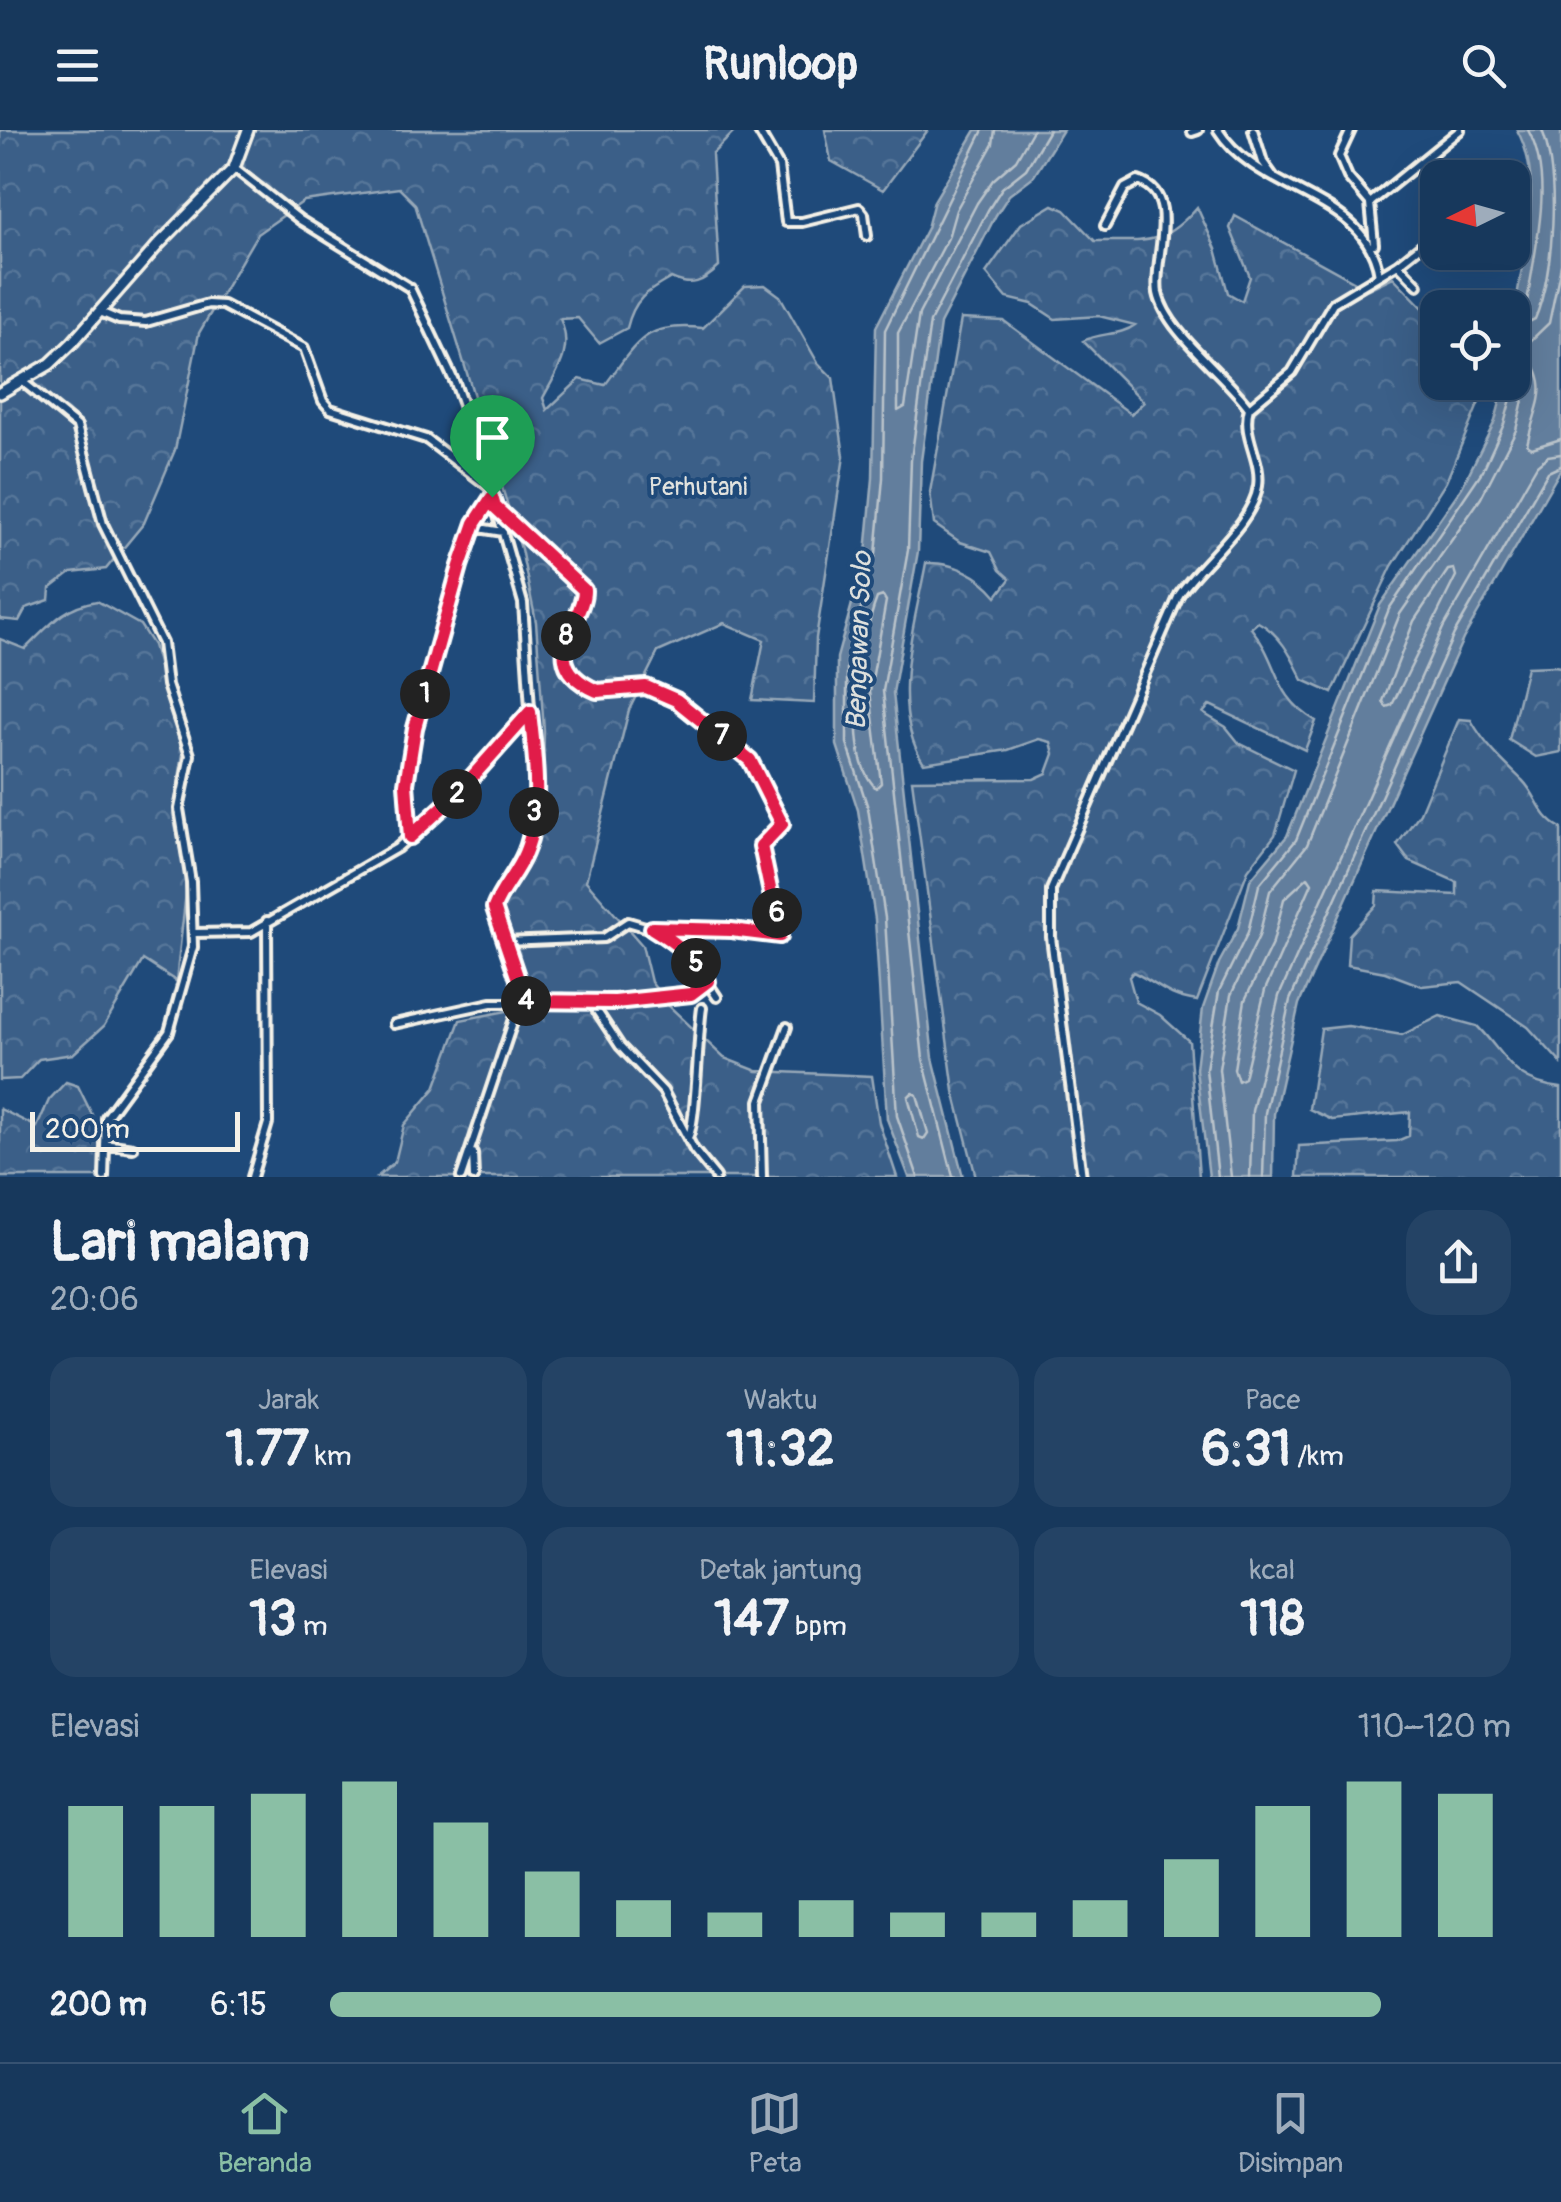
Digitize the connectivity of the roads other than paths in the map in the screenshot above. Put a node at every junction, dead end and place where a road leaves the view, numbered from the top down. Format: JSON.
{"nodes":[{"id":1,"x":248,"y":130,"type":"edge"},
{"id":2,"x":758,"y":130,"type":"edge"},
{"id":3,"x":1218,"y":130,"type":"edge"},
{"id":4,"x":1253,"y":130,"type":"edge"},
{"id":5,"x":1351,"y":130,"type":"edge"},
{"id":6,"x":1460,"y":130,"type":"edge"},
{"id":7,"x":234,"y":168,"type":"junction"},
{"id":8,"x":1280,"y":184,"type":"junction"},
{"id":9,"x":1370,"y":203,"type":"junction"},
{"id":10,"x":1105,"y":226,"type":"dead end"},
{"id":11,"x":867,"y":236,"type":"dead end"},
{"id":12,"x":1420,"y":246,"type":"edge"},
{"id":13,"x":1376,"y":250,"type":"junction"},
{"id":14,"x":1398,"y":264,"type":"junction"},
{"id":15,"x":1380,"y":275,"type":"junction"},
{"id":16,"x":1418,"y":285,"type":"dead end"},
{"id":17,"x":99,"y":311,"type":"junction"},
{"id":18,"x":23,"y":382,"type":"junction"},
{"id":19,"x":0,"y":394,"type":"edge"},
{"id":20,"x":1249,"y":408,"type":"junction"},
{"id":21,"x":488,"y":486,"type":"junction"},
{"id":22,"x":492,"y":497,"type":"junction"},
{"id":23,"x":495,"y":507,"type":"junction"},
{"id":24,"x":473,"y":527,"type":"junction"},
{"id":25,"x":503,"y":532,"type":"junction"},
{"id":26,"x":530,"y":712,"type":"junction"},
{"id":27,"x":410,"y":837,"type":"junction"},
{"id":28,"x":267,"y":921,"type":"junction"},
{"id":29,"x":652,"y":928,"type":"junction"},
{"id":30,"x":196,"y":933,"type":"junction"},
{"id":31,"x":504,"y":942,"type":"junction"},
{"id":32,"x":708,"y":981,"type":"junction"},
{"id":33,"x":717,"y":997,"type":"dead end"},
{"id":34,"x":520,"y":1001,"type":"junction"},
{"id":35,"x":591,"y":1002,"type":"junction"},
{"id":36,"x":702,"y":1008,"type":"dead end"},
{"id":37,"x":394,"y":1024,"type":"dead end"},
{"id":38,"x":787,"y":1027,"type":"dead end"},
{"id":39,"x":688,"y":1138,"type":"junction"},
{"id":40,"x":105,"y":1144,"type":"junction"},
{"id":41,"x":133,"y":1148,"type":"dead end"},
{"id":42,"x":472,"y":1152,"type":"junction"},
{"id":43,"x":104,"y":1177,"type":"edge"},
{"id":44,"x":252,"y":1177,"type":"edge"},
{"id":45,"x":461,"y":1177,"type":"edge"},
{"id":46,"x":474,"y":1177,"type":"edge"},
{"id":47,"x":716,"y":1177,"type":"edge"},
{"id":48,"x":762,"y":1177,"type":"edge"},
{"id":49,"x":1082,"y":1177,"type":"edge"}],
"edges":[{"from":1,"to":7,"type":"street"},
{"from":2,"to":11,"type":"street"},
{"from":3,"to":8,"type":"street"},
{"from":4,"to":8,"type":"street"},
{"from":5,"to":9,"type":"street"},
{"from":6,"to":9,"type":"street"},
{"from":7,"to":17,"type":"street"},
{"from":7,"to":21,"type":"street"},
{"from":8,"to":13,"type":"street"},
{"from":9,"to":13,"type":"street"},
{"from":10,"to":20,"type":"street"},
{"from":12,"to":14,"type":"street"},
{"from":13,"to":15,"type":"street"},
{"from":14,"to":15,"type":"street"},
{"from":14,"to":16,"type":"street"},
{"from":15,"to":20,"type":"street"},
{"from":17,"to":18,"type":"street"},
{"from":17,"to":21,"type":"street"},
{"from":18,"to":19,"type":"street"},
{"from":18,"to":30,"type":"street"},
{"from":20,"to":49,"type":"street"},
{"from":21,"to":22,"type":"street"},
{"from":22,"to":23,"type":"street"},
{"from":22,"to":24,"type":"street"},
{"from":23,"to":25,"type":"street"},
{"from":23,"to":29,"type":"street"},
{"from":24,"to":25,"type":"street"},
{"from":24,"to":27,"type":"street"},
{"from":25,"to":26,"type":"street"},
{"from":26,"to":27,"type":"street"},
{"from":26,"to":31,"type":"street"},
{"from":27,"to":28,"type":"street"},
{"from":28,"to":30,"type":"street"},
{"from":28,"to":44,"type":"street"},
{"from":29,"to":31,"type":"street"},
{"from":29,"to":32,"type":"street"},
{"from":30,"to":40,"type":"street"},
{"from":31,"to":34,"type":"street"},
{"from":32,"to":33,"type":"street"},
{"from":32,"to":35,"type":"street"},
{"from":34,"to":35,"type":"street"},
{"from":34,"to":37,"type":"street"},
{"from":34,"to":42,"type":"street"},
{"from":35,"to":39,"type":"street"},
{"from":36,"to":39,"type":"street"},
{"from":38,"to":48,"type":"street"},
{"from":39,"to":47,"type":"street"},
{"from":40,"to":41,"type":"street"},
{"from":40,"to":43,"type":"street"},
{"from":42,"to":45,"type":"street"},
{"from":42,"to":46,"type":"street"}]}
